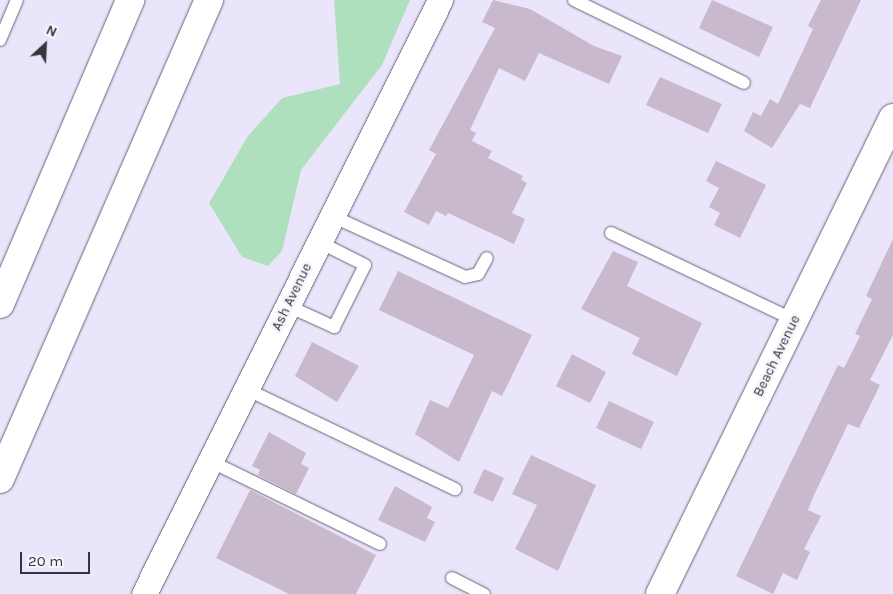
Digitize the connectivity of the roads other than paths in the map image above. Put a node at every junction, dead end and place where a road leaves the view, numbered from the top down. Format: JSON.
{"nodes":[{"id":1,"x":17,"y":0,"type":"edge"},
{"id":2,"x":130,"y":0,"type":"edge"},
{"id":3,"x":209,"y":0,"type":"edge"},
{"id":4,"x":440,"y":0,"type":"edge"},
{"id":5,"x":574,"y":0,"type":"edge"},
{"id":6,"x":0,"y":40,"type":"edge"},
{"id":7,"x":744,"y":83,"type":"dead end"},
{"id":8,"x":893,"y":118,"type":"edge"},
{"id":9,"x":332,"y":216,"type":"junction"},
{"id":10,"x":611,"y":233,"type":"dead end"},
{"id":11,"x":319,"y":242,"type":"junction"},
{"id":12,"x":487,"y":258,"type":"dead end"},
{"id":13,"x":0,"y":304,"type":"edge"},
{"id":14,"x":288,"y":306,"type":"junction"},
{"id":15,"x":794,"y":320,"type":"junction"},
{"id":16,"x":246,"y":389,"type":"junction"},
{"id":17,"x":210,"y":461,"type":"junction"},
{"id":18,"x":0,"y":479,"type":"edge"},
{"id":19,"x":456,"y":488,"type":"dead end"},
{"id":20,"x":380,"y":544,"type":"dead end"},
{"id":21,"x":452,"y":578,"type":"dead end"},
{"id":22,"x":144,"y":594,"type":"edge"},
{"id":23,"x":484,"y":594,"type":"edge"},
{"id":24,"x":660,"y":594,"type":"edge"}],
"edges":[{"from":1,"to":6,"type":"lane"},
{"from":2,"to":13,"type":"main road"},
{"from":3,"to":18,"type":"main road"},
{"from":4,"to":9,"type":"street","name":"Ash Avenue"},
{"from":5,"to":7,"type":"lane"},
{"from":8,"to":15,"type":"main road","name":"Beach Avenue"},
{"from":9,"to":11,"type":"street","name":"Ash Avenue"},
{"from":9,"to":12,"type":"lane"},
{"from":10,"to":15,"type":"lane"},
{"from":11,"to":14,"type":"street","name":"Ash Avenue"},
{"from":11,"to":14,"type":"lane"},
{"from":14,"to":16,"type":"street","name":"Ash Avenue"},
{"from":15,"to":24,"type":"main road","name":"Beach Avenue"},
{"from":16,"to":17,"type":"street","name":"Ash Avenue"},
{"from":16,"to":19,"type":"lane"},
{"from":17,"to":20,"type":"lane"},
{"from":17,"to":22,"type":"street","name":"Ash Avenue"},
{"from":21,"to":23,"type":"lane"}]}
